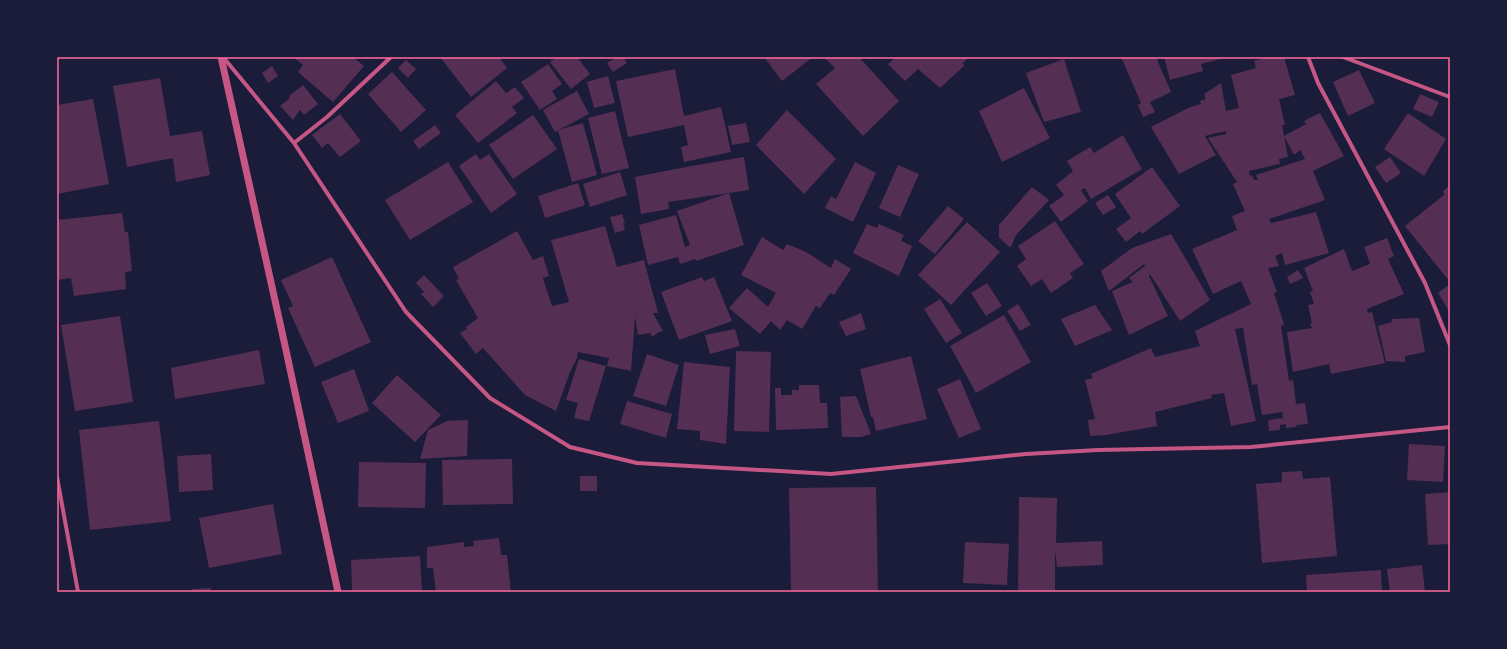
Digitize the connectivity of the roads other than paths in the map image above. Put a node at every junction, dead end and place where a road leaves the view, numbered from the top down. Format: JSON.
{"nodes":[{"id":1,"x":222,"y":57,"type":"edge"},
{"id":2,"x":391,"y":57,"type":"edge"},
{"id":3,"x":1308,"y":57,"type":"edge"},
{"id":4,"x":1343,"y":57,"type":"edge"},
{"id":5,"x":1450,"y":97,"type":"edge"},
{"id":6,"x":294,"y":143,"type":"junction"},
{"id":7,"x":1450,"y":345,"type":"edge"},
{"id":8,"x":1450,"y":428,"type":"edge"},
{"id":9,"x":57,"y":477,"type":"edge"},
{"id":10,"x":78,"y":592,"type":"edge"},
{"id":11,"x":338,"y":592,"type":"edge"}],
"edges":[{"from":1,"to":6,"type":"street"},
{"from":1,"to":11,"type":"street"},
{"from":2,"to":6,"type":"street"},
{"from":3,"to":7,"type":"street"},
{"from":4,"to":5,"type":"street"},
{"from":6,"to":8,"type":"street"},
{"from":9,"to":10,"type":"street"}]}
